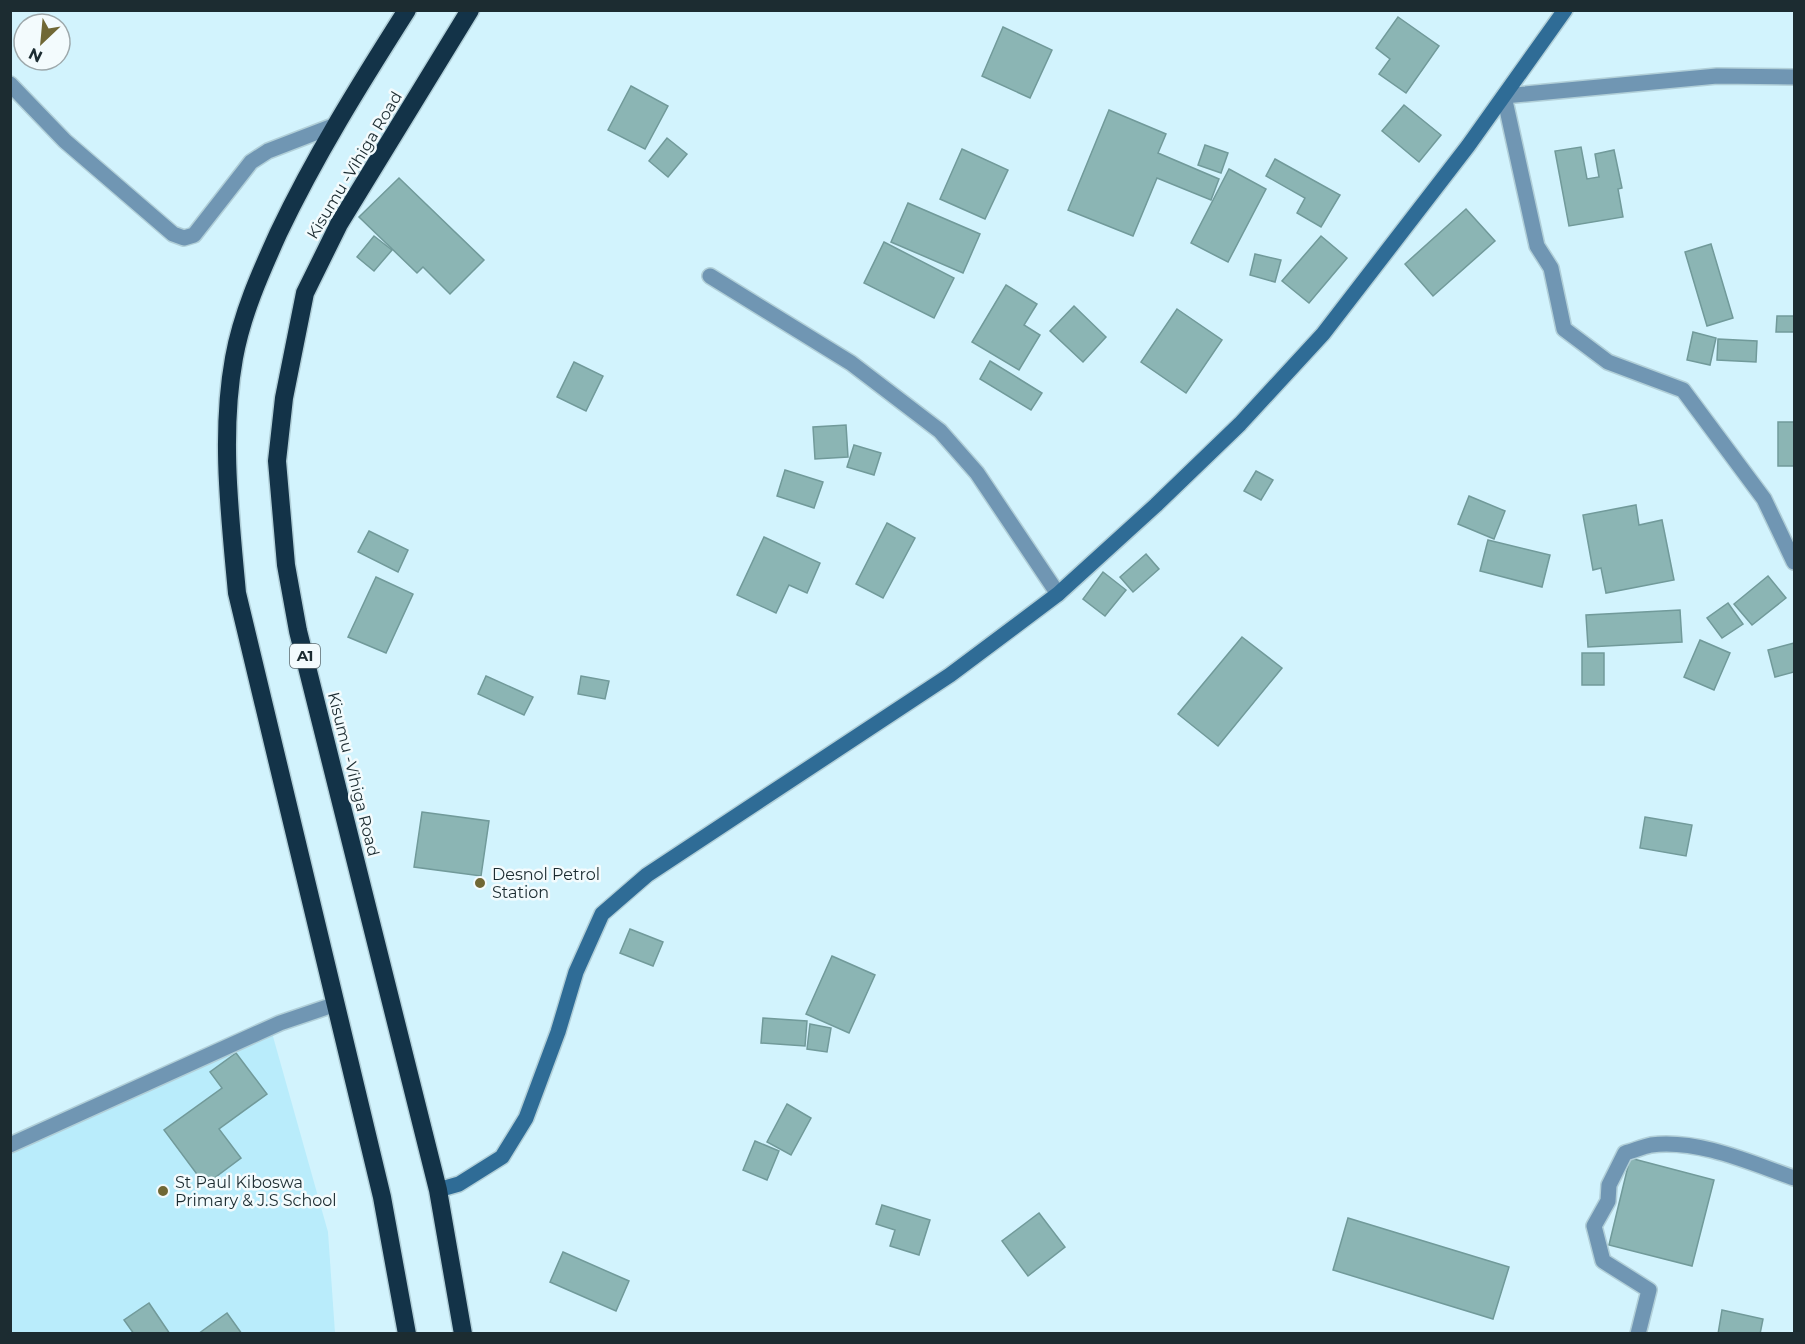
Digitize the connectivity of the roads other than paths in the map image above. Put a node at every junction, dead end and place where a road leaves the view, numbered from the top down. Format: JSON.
{"nodes":[{"id":1,"x":407,"y":10,"type":"edge"},
{"id":2,"x":470,"y":10,"type":"edge"},
{"id":3,"x":1565,"y":10,"type":"edge"},
{"id":4,"x":1794,"y":76,"type":"edge"},
{"id":5,"x":10,"y":84,"type":"edge"},
{"id":6,"x":1504,"y":96,"type":"junction"},
{"id":7,"x":333,"y":126,"type":"junction"},
{"id":8,"x":710,"y":276,"type":"dead end"},
{"id":9,"x":1794,"y":562,"type":"edge"},
{"id":10,"x":1058,"y":594,"type":"junction"},
{"id":11,"x":336,"y":1004,"type":"junction"},
{"id":12,"x":10,"y":1145,"type":"edge"},
{"id":13,"x":1794,"y":1178,"type":"edge"},
{"id":14,"x":438,"y":1190,"type":"junction"},
{"id":15,"x":407,"y":1334,"type":"edge"},
{"id":16,"x":463,"y":1334,"type":"edge"},
{"id":17,"x":1638,"y":1334,"type":"edge"}],
"edges":[{"from":1,"to":7,"type":"highway","name":"Kisumu -Vihiga Road"},
{"from":2,"to":14,"type":"highway","name":"Kisumu -Vihiga Road","number":"A1"},
{"from":3,"to":6,"type":"street"},
{"from":4,"to":6,"type":"street"},
{"from":5,"to":7,"type":"street"},
{"from":6,"to":9,"type":"street"},
{"from":6,"to":10,"type":"street"},
{"from":7,"to":11,"type":"highway","name":"Kisumu -Vihiga Road"},
{"from":8,"to":10,"type":"street"},
{"from":10,"to":14,"type":"street"},
{"from":11,"to":12,"type":"street"},
{"from":11,"to":15,"type":"highway","name":"Kisumu -Vihiga Road"},
{"from":13,"to":17,"type":"street"},
{"from":14,"to":16,"type":"highway","name":"Kisumu -Vihiga Road","number":"A1"}]}
